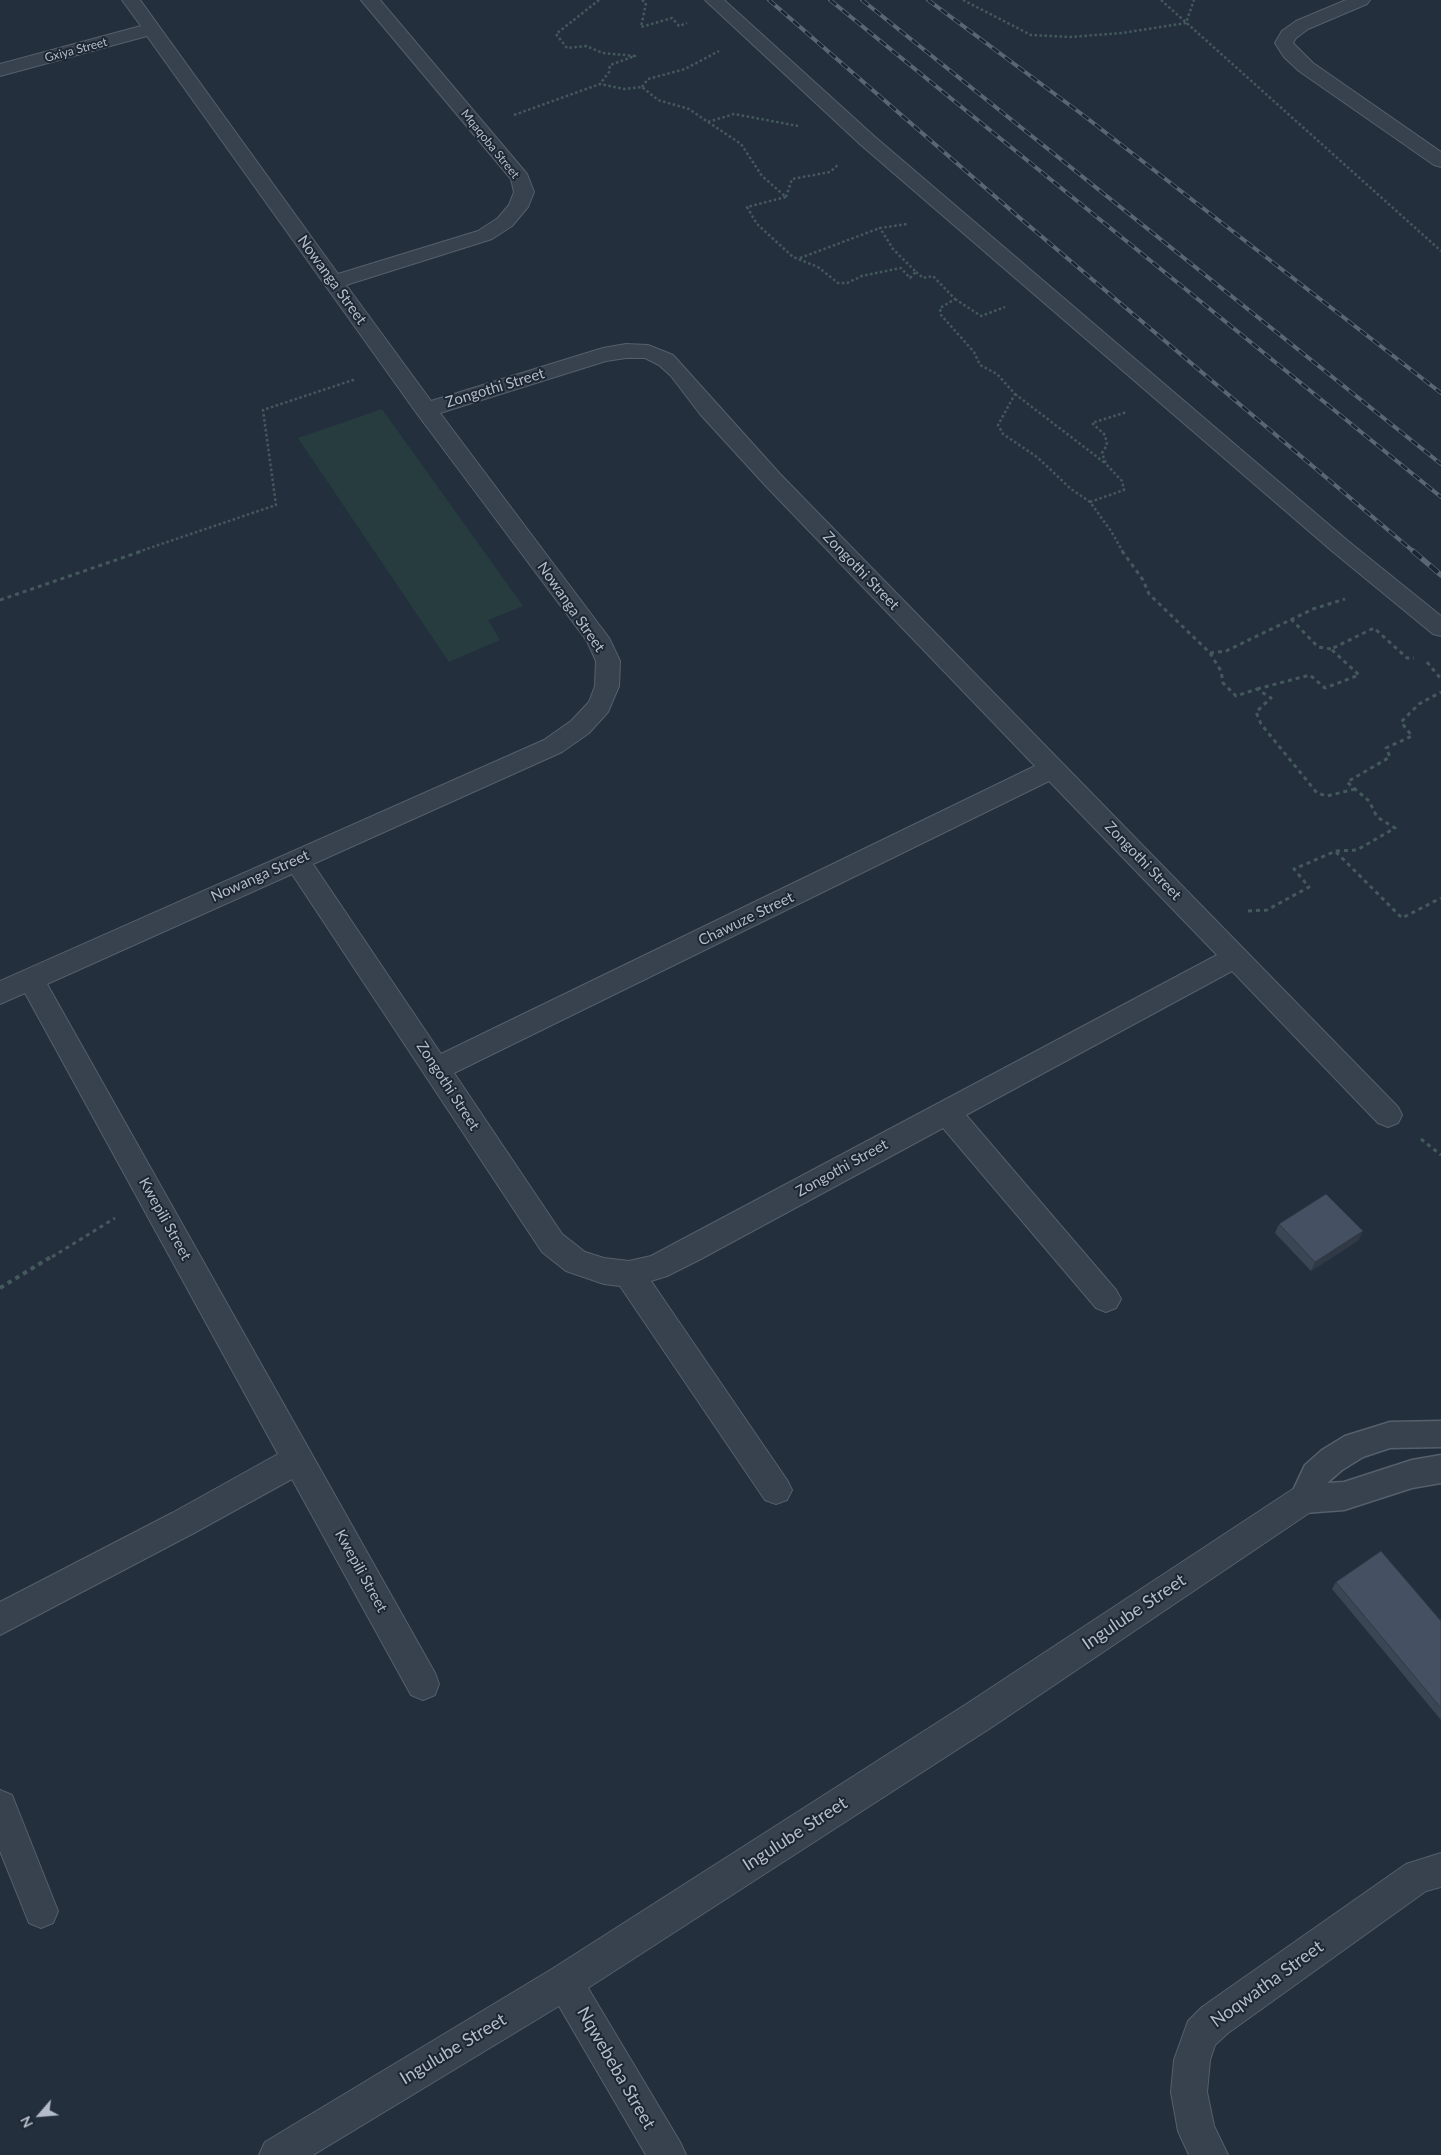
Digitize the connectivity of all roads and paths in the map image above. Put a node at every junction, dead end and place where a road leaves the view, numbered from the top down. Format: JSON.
{"nodes":[{"id":1,"x":131,"y":0,"type":"edge"},
{"id":2,"x":370,"y":0,"type":"edge"},
{"id":3,"x":599,"y":0,"type":"edge"},
{"id":4,"x":642,"y":0,"type":"edge"},
{"id":5,"x":963,"y":0,"type":"edge"},
{"id":6,"x":1161,"y":0,"type":"edge"},
{"id":7,"x":1194,"y":0,"type":"edge"},
{"id":8,"x":1361,"y":0,"type":"edge"},
{"id":9,"x":720,"y":6,"type":"edge"},
{"id":10,"x":1186,"y":22,"type":"junction"},
{"id":11,"x":151,"y":29,"type":"junction"},
{"id":12,"x":754,"y":38,"type":"junction"},
{"id":13,"x":0,"y":70,"type":"edge"},
{"id":14,"x":600,"y":84,"type":"junction"},
{"id":15,"x":642,"y":87,"type":"junction"},
{"id":16,"x":708,"y":122,"type":"junction"},
{"id":17,"x":848,"y":124,"type":"junction"},
{"id":18,"x":488,"y":141,"type":"junction"},
{"id":19,"x":868,"y":141,"type":"junction"},
{"id":20,"x":1441,"y":161,"type":"edge"},
{"id":21,"x":786,"y":197,"type":"junction"},
{"id":22,"x":946,"y":207,"type":"junction"},
{"id":23,"x":880,"y":228,"type":"junction"},
{"id":24,"x":1441,"y":251,"type":"edge"},
{"id":25,"x":799,"y":258,"type":"junction"},
{"id":26,"x":916,"y":272,"type":"junction"},
{"id":27,"x":333,"y":282,"type":"junction"},
{"id":28,"x":395,"y":366,"type":"junction"},
{"id":29,"x":1016,"y":394,"type":"junction"},
{"id":30,"x":1166,"y":396,"type":"junction"},
{"id":31,"x":426,"y":410,"type":"junction"},
{"id":32,"x":1106,"y":464,"type":"junction"},
{"id":33,"x":1090,"y":502,"type":"junction"},
{"id":34,"x":1384,"y":582,"type":"junction"},
{"id":35,"x":0,"y":600,"type":"edge"},
{"id":36,"x":1291,"y":619,"type":"junction"},
{"id":37,"x":1441,"y":628,"type":"edge"},
{"id":38,"x":1331,"y":649,"type":"junction"},
{"id":39,"x":1210,"y":653,"type":"junction"},
{"id":40,"x":1422,"y":657,"type":"dead end"},
{"id":41,"x":1257,"y":689,"type":"junction"},
{"id":42,"x":1441,"y":692,"type":"edge"},
{"id":43,"x":1054,"y":768,"type":"junction"},
{"id":44,"x":1354,"y":789,"type":"junction"},
{"id":45,"x":1336,"y":851,"type":"junction"},
{"id":46,"x":296,"y":859,"type":"junction"},
{"id":47,"x":1441,"y":898,"type":"edge"},
{"id":48,"x":1204,"y":925,"type":"junction"},
{"id":49,"x":1234,"y":958,"type":"junction"},
{"id":50,"x":31,"y":979,"type":"junction"},
{"id":51,"x":0,"y":993,"type":"edge"},
{"id":52,"x":438,"y":1069,"type":"junction"},
{"id":53,"x":946,"y":1111,"type":"junction"},
{"id":54,"x":1388,"y":1115,"type":"dead end"},
{"id":55,"x":152,"y":1196,"type":"junction"},
{"id":56,"x":629,"y":1274,"type":"junction"},
{"id":57,"x":0,"y":1288,"type":"edge"},
{"id":58,"x":1106,"y":1299,"type":"dead end"},
{"id":59,"x":1441,"y":1434,"type":"edge"},
{"id":60,"x":298,"y":1459,"type":"junction"},
{"id":61,"x":1441,"y":1469,"type":"edge"},
{"id":62,"x":776,"y":1490,"type":"dead end"},
{"id":63,"x":1304,"y":1499,"type":"junction"},
{"id":64,"x":0,"y":1619,"type":"edge"},
{"id":65,"x":423,"y":1684,"type":"dead end"},
{"id":66,"x":0,"y":1807,"type":"edge"},
{"id":67,"x":1441,"y":1870,"type":"edge"},
{"id":68,"x":41,"y":1911,"type":"dead end"},
{"id":69,"x":565,"y":1982,"type":"junction"},
{"id":70,"x":278,"y":2155,"type":"edge"},
{"id":71,"x":667,"y":2155,"type":"edge"},
{"id":72,"x":1209,"y":2155,"type":"edge"}],
"edges":[{"from":1,"to":11,"type":"street","name":"Nowanga Street"},
{"from":2,"to":18,"type":"street","name":"Mqaqoba Street"},
{"from":3,"to":14,"type":"path"},
{"from":4,"to":9,"type":"path"},
{"from":5,"to":10,"type":"path"},
{"from":6,"to":10,"type":"path"},
{"from":7,"to":10,"type":"path"},
{"from":8,"to":20,"type":"street"},
{"from":9,"to":12,"type":"street"},
{"from":10,"to":24,"type":"path"},
{"from":11,"to":13,"type":"street","name":"Gxiya Street"},
{"from":11,"to":27,"type":"street","name":"Nowanga Street"},
{"from":12,"to":15,"type":"path"},
{"from":12,"to":17,"type":"street"},
{"from":14,"to":15,"type":"path"},
{"from":14,"to":18,"type":"path"},
{"from":15,"to":16,"type":"path"},
{"from":16,"to":17,"type":"path"},
{"from":16,"to":21,"type":"path"},
{"from":17,"to":19,"type":"street"},
{"from":18,"to":27,"type":"street","name":"Mqaqoba Street"},
{"from":19,"to":21,"type":"path"},
{"from":19,"to":22,"type":"street"},
{"from":21,"to":25,"type":"path"},
{"from":22,"to":23,"type":"path"},
{"from":22,"to":30,"type":"street"},
{"from":23,"to":25,"type":"path"},
{"from":23,"to":26,"type":"path"},
{"from":25,"to":26,"type":"path"},
{"from":26,"to":29,"type":"path"},
{"from":27,"to":28,"type":"street","name":"Nowanga Street"},
{"from":28,"to":31,"type":"street","name":"Nowanga Street"},
{"from":28,"to":35,"type":"path"},
{"from":29,"to":32,"type":"path"},
{"from":29,"to":33,"type":"path"},
{"from":30,"to":32,"type":"path"},
{"from":30,"to":34,"type":"street"},
{"from":31,"to":43,"type":"street","name":"Zongothi Street"},
{"from":31,"to":46,"type":"street","name":"Nowanga Street"},
{"from":32,"to":33,"type":"path"},
{"from":33,"to":39,"type":"path"},
{"from":34,"to":36,"type":"path"},
{"from":34,"to":37,"type":"street"},
{"from":36,"to":38,"type":"path"},
{"from":36,"to":39,"type":"path"},
{"from":38,"to":40,"type":"path"},
{"from":38,"to":41,"type":"path"},
{"from":39,"to":41,"type":"path"},
{"from":41,"to":44,"type":"path"},
{"from":42,"to":44,"type":"path"},
{"from":43,"to":48,"type":"street","name":"Zongothi Street"},
{"from":43,"to":52,"type":"street","name":"Chawuze Street"},
{"from":44,"to":45,"type":"path"},
{"from":45,"to":47,"type":"path"},
{"from":45,"to":48,"type":"path"},
{"from":46,"to":50,"type":"street","name":"Nowanga Street"},
{"from":46,"to":52,"type":"street","name":"Zongothi Street"},
{"from":48,"to":49,"type":"street","name":"Zongothi Street"},
{"from":49,"to":53,"type":"street","name":"Zongothi Street"},
{"from":49,"to":54,"type":"street","name":"Zongothi Street"},
{"from":50,"to":51,"type":"street","name":"Nowanga Street"},
{"from":50,"to":55,"type":"street","name":"Kwepili Street"},
{"from":52,"to":56,"type":"street","name":"Zongothi Street"},
{"from":53,"to":56,"type":"street","name":"Zongothi Street"},
{"from":53,"to":58,"type":"street"},
{"from":55,"to":57,"type":"path"},
{"from":55,"to":60,"type":"street","name":"Kwepili Street"},
{"from":56,"to":62,"type":"street"},
{"from":59,"to":63,"type":"lane"},
{"from":60,"to":64,"type":"street"},
{"from":60,"to":65,"type":"street","name":"Kwepili Street"},
{"from":61,"to":63,"type":"lane"},
{"from":63,"to":69,"type":"street","name":"Ingulube Street"},
{"from":66,"to":68,"type":"street"},
{"from":67,"to":72,"type":"street","name":"Noqwatha Street"},
{"from":69,"to":70,"type":"street","name":"Ingulube Street"},
{"from":69,"to":71,"type":"street","name":"Nqwebeba Street"}]}
